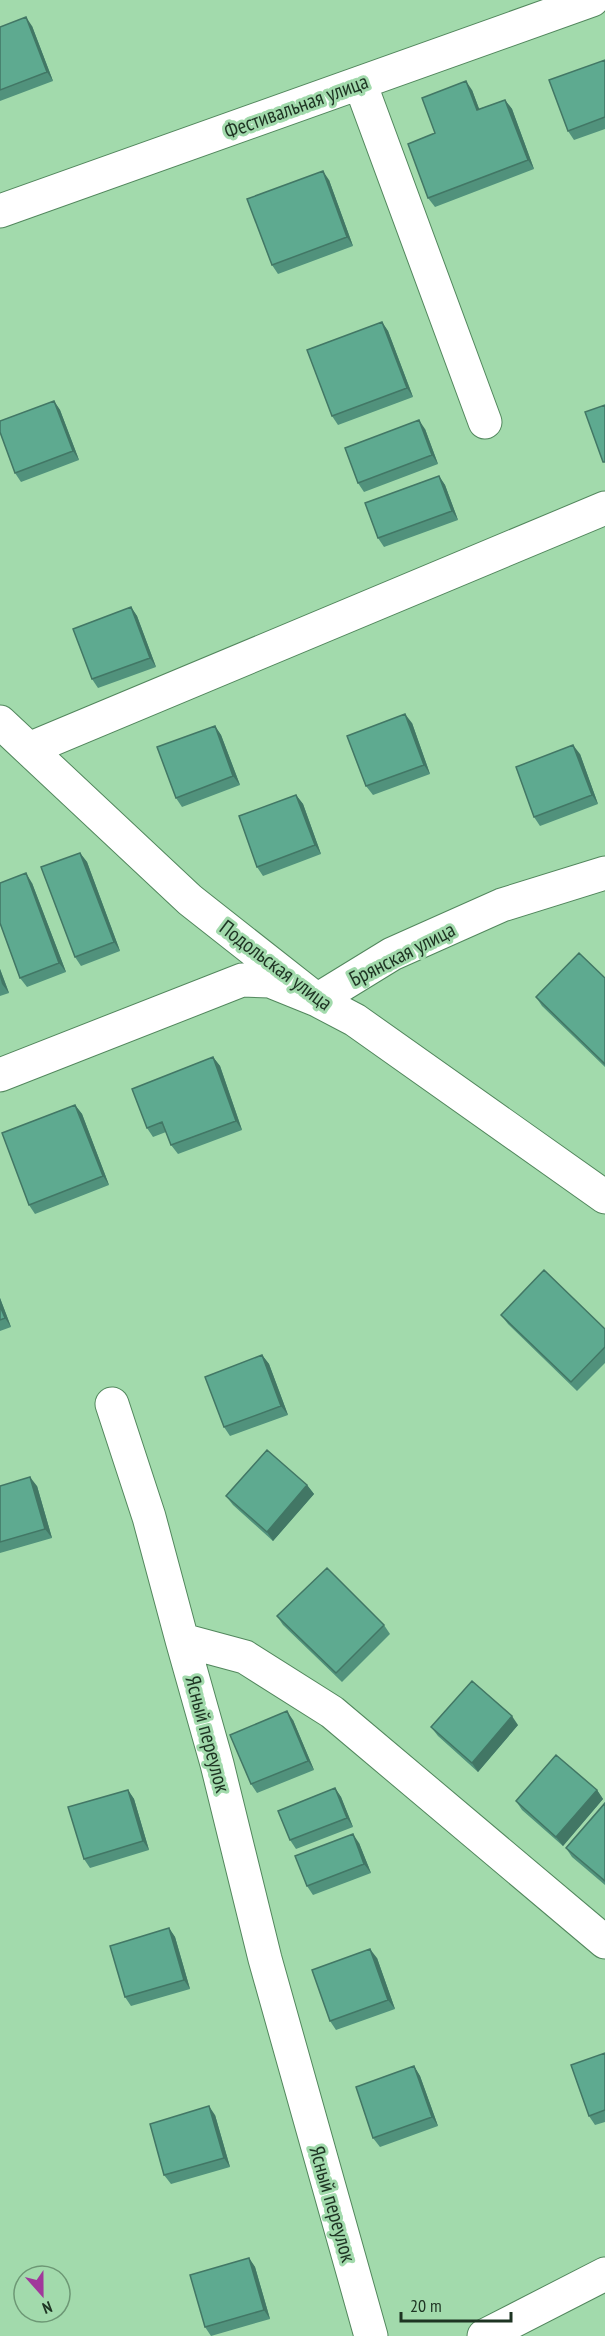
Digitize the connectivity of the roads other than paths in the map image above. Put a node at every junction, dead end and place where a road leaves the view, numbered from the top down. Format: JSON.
{"nodes":[{"id":1,"x":592,"y":0,"type":"edge"},
{"id":2,"x":360,"y":83,"type":"junction"},
{"id":3,"x":0,"y":211,"type":"edge"},
{"id":4,"x":485,"y":422,"type":"dead end"},
{"id":5,"x":605,"y":508,"type":"edge"},
{"id":6,"x":0,"y":722,"type":"edge"},
{"id":7,"x":28,"y":749,"type":"junction"},
{"id":8,"x":605,"y":873,"type":"edge"},
{"id":9,"x":317,"y":1000,"type":"junction"},
{"id":10,"x":0,"y":1075,"type":"edge"},
{"id":11,"x":605,"y":1197,"type":"edge"},
{"id":12,"x":112,"y":1404,"type":"dead end"},
{"id":13,"x":182,"y":1640,"type":"junction"},
{"id":14,"x":605,"y":1942,"type":"edge"},
{"id":15,"x":605,"y":2274,"type":"edge"},
{"id":16,"x":371,"y":2336,"type":"edge"},
{"id":17,"x":484,"y":2336,"type":"edge"}],
"edges":[{"from":1,"to":2,"type":"street","name":"Фестивальная улица"},
{"from":2,"to":3,"type":"street","name":"Фестивальная улица"},
{"from":2,"to":4,"type":"street"},
{"from":5,"to":7,"type":"street"},
{"from":6,"to":7,"type":"street","name":"Подольская улица"},
{"from":7,"to":9,"type":"street","name":"Подольская улица"},
{"from":8,"to":9,"type":"street","name":"Брянская улица"},
{"from":9,"to":10,"type":"street"},
{"from":9,"to":11,"type":"street","name":"Подольская улица"},
{"from":12,"to":13,"type":"street"},
{"from":13,"to":14,"type":"street","name":"Ясный переулок"},
{"from":13,"to":16,"type":"street","name":"Ясный переулок"},
{"from":15,"to":17,"type":"street"}]}
